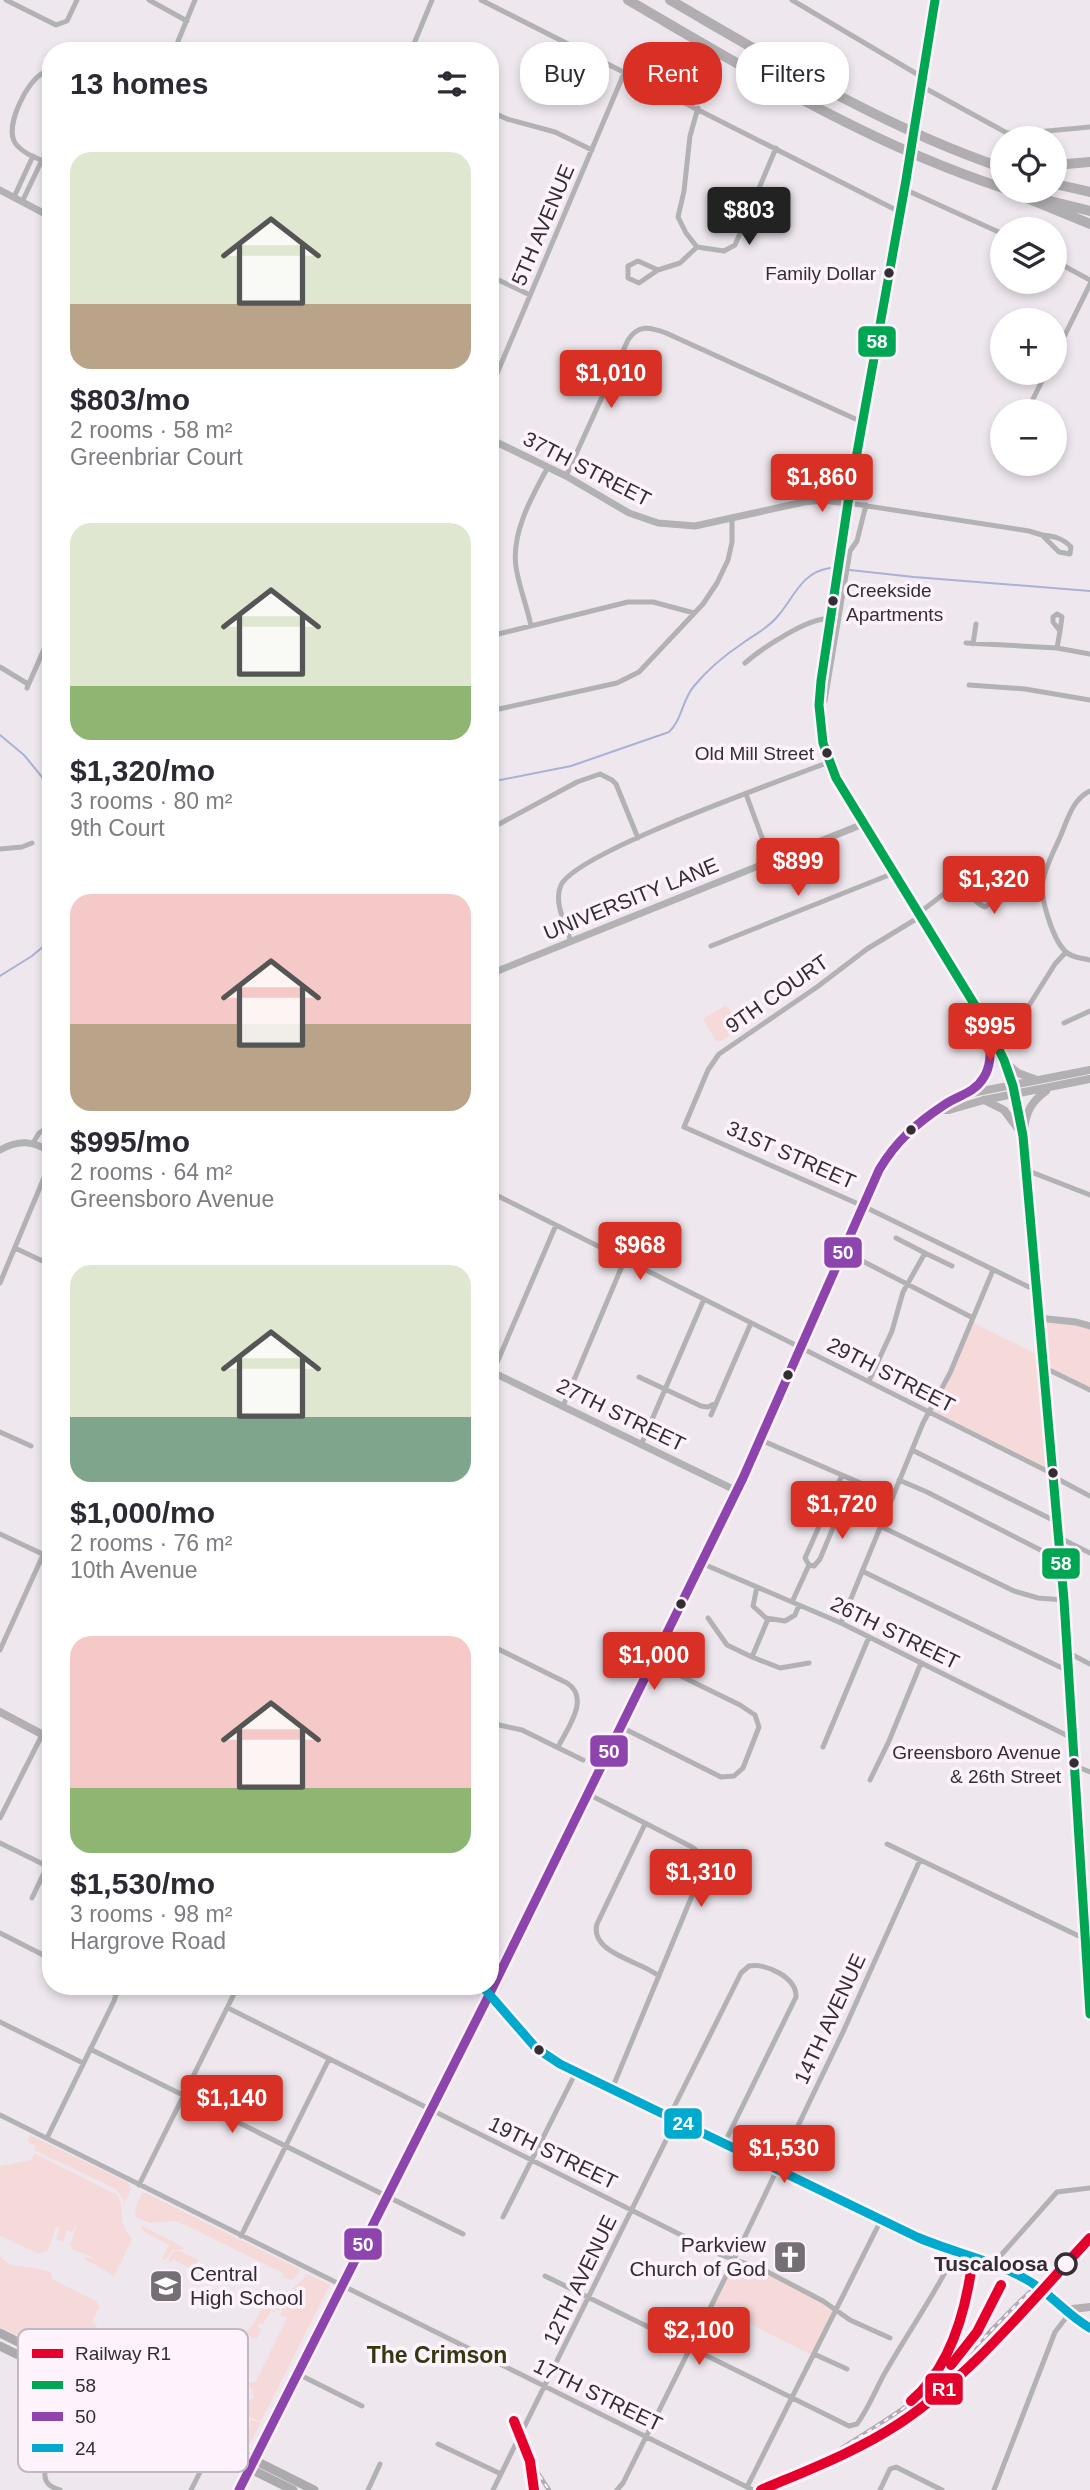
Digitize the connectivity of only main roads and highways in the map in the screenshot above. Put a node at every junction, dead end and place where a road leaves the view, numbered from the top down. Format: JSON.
{"nodes":[{"id":1,"x":628,"y":0,"type":"edge"},
{"id":2,"x":670,"y":0,"type":"edge"},
{"id":3,"x":934,"y":0,"type":"edge"},
{"id":4,"x":949,"y":147,"type":"junction"},
{"id":5,"x":990,"y":157,"type":"edge"},
{"id":6,"x":1090,"y":162,"type":"edge"},
{"id":7,"x":990,"y":163,"type":"edge"},
{"id":8,"x":1067,"y":164,"type":"edge"},
{"id":9,"x":990,"y":183,"type":"edge"},
{"id":10,"x":1067,"y":187,"type":"edge"},
{"id":11,"x":1090,"y":192,"type":"edge"},
{"id":12,"x":1040,"y":203,"type":"edge"},
{"id":13,"x":1058,"y":203,"type":"edge"},
{"id":14,"x":1090,"y":211,"type":"edge"},
{"id":15,"x":1090,"y":224,"type":"edge"},
{"id":16,"x":990,"y":1031,"type":"junction"},
{"id":17,"x":1004,"y":1060,"type":"junction"},
{"id":18,"x":1090,"y":1070,"type":"edge"},
{"id":19,"x":1090,"y":1079,"type":"edge"},
{"id":20,"x":1040,"y":1081,"type":"junction"},
{"id":21,"x":1050,"y":1088,"type":"junction"},
{"id":22,"x":1014,"y":1090,"type":"junction"},
{"id":23,"x":969,"y":1093,"type":"junction"},
{"id":24,"x":984,"y":1100,"type":"junction"},
{"id":25,"x":937,"y":1110,"type":"junction"},
{"id":26,"x":1023,"y":1136,"type":"junction"},
{"id":27,"x":0,"y":1713,"type":"edge"},
{"id":28,"x":42,"y":1735,"type":"edge"},
{"id":29,"x":1086,"y":1888,"type":"edge"},
{"id":30,"x":502,"y":1967,"type":"junction"},
{"id":31,"x":499,"y":1968,"type":"edge"},
{"id":32,"x":499,"y":1973,"type":"edge"},
{"id":33,"x":489,"y":1995,"type":"joint"},
{"id":34,"x":1090,"y":2014,"type":"edge"},
{"id":35,"x":1090,"y":2307,"type":"edge"},
{"id":36,"x":1067,"y":2312,"type":"junction"},
{"id":37,"x":1090,"y":2328,"type":"edge"},
{"id":38,"x":0,"y":2333,"type":"edge"},
{"id":39,"x":18,"y":2342,"type":"edge"},
{"id":40,"x":0,"y":2346,"type":"edge"},
{"id":41,"x":18,"y":2355,"type":"edge"},
{"id":42,"x":248,"y":2457,"type":"edge"},
{"id":43,"x":255,"y":2460,"type":"junction"},
{"id":44,"x":249,"y":2469,"type":"joint"},
{"id":45,"x":248,"y":2472,"type":"edge"},
{"id":46,"x":239,"y":2490,"type":"edge"},
{"id":47,"x":293,"y":2490,"type":"edge"},
{"id":48,"x":314,"y":2490,"type":"edge"}],
"edges":[{"from":1,"to":9,"type":"highway"},
{"from":2,"to":4,"type":"highway"},
{"from":3,"to":16,"type":"main road","bridge":true},
{"from":4,"to":5,"type":"highway"},
{"from":4,"to":7,"type":"highway"},
{"from":6,"to":8,"type":"highway"},
{"from":10,"to":11,"type":"highway"},
{"from":12,"to":15,"type":"highway"},
{"from":13,"to":14,"type":"highway"},
{"from":16,"to":17,"type":"main road"},
{"from":16,"to":23,"type":"main road"},
{"from":17,"to":20,"type":"main road"},
{"from":17,"to":22,"type":"main road"},
{"from":18,"to":20,"type":"main road"},
{"from":19,"to":21,"type":"main road"},
{"from":20,"to":22,"type":"main road"},
{"from":21,"to":22,"type":"main road"},
{"from":21,"to":26,"type":"main road"},
{"from":22,"to":23,"type":"main road"},
{"from":22,"to":24,"type":"main road"},
{"from":22,"to":26,"type":"main road"},
{"from":23,"to":25,"type":"main road"},
{"from":24,"to":25,"type":"main road"},
{"from":24,"to":26,"type":"main road"},
{"from":25,"to":30,"type":"main road"},
{"from":26,"to":29,"type":"main road"},
{"from":27,"to":28,"type":"main road"},
{"from":29,"to":34,"type":"main road"},
{"from":30,"to":31,"type":"main road"},
{"from":30,"to":32,"type":"main road"},
{"from":33,"to":36,"type":"main road"},
{"from":33,"to":43,"type":"main road"},
{"from":35,"to":36,"type":"main road"},
{"from":36,"to":37,"type":"main road"},
{"from":38,"to":39,"type":"main road"},
{"from":40,"to":41,"type":"main road"},
{"from":42,"to":43,"type":"main road"},
{"from":43,"to":44,"type":"main road"},
{"from":43,"to":48,"type":"main road"},
{"from":44,"to":47,"type":"main road"},
{"from":45,"to":46,"type":"main road"}]}
